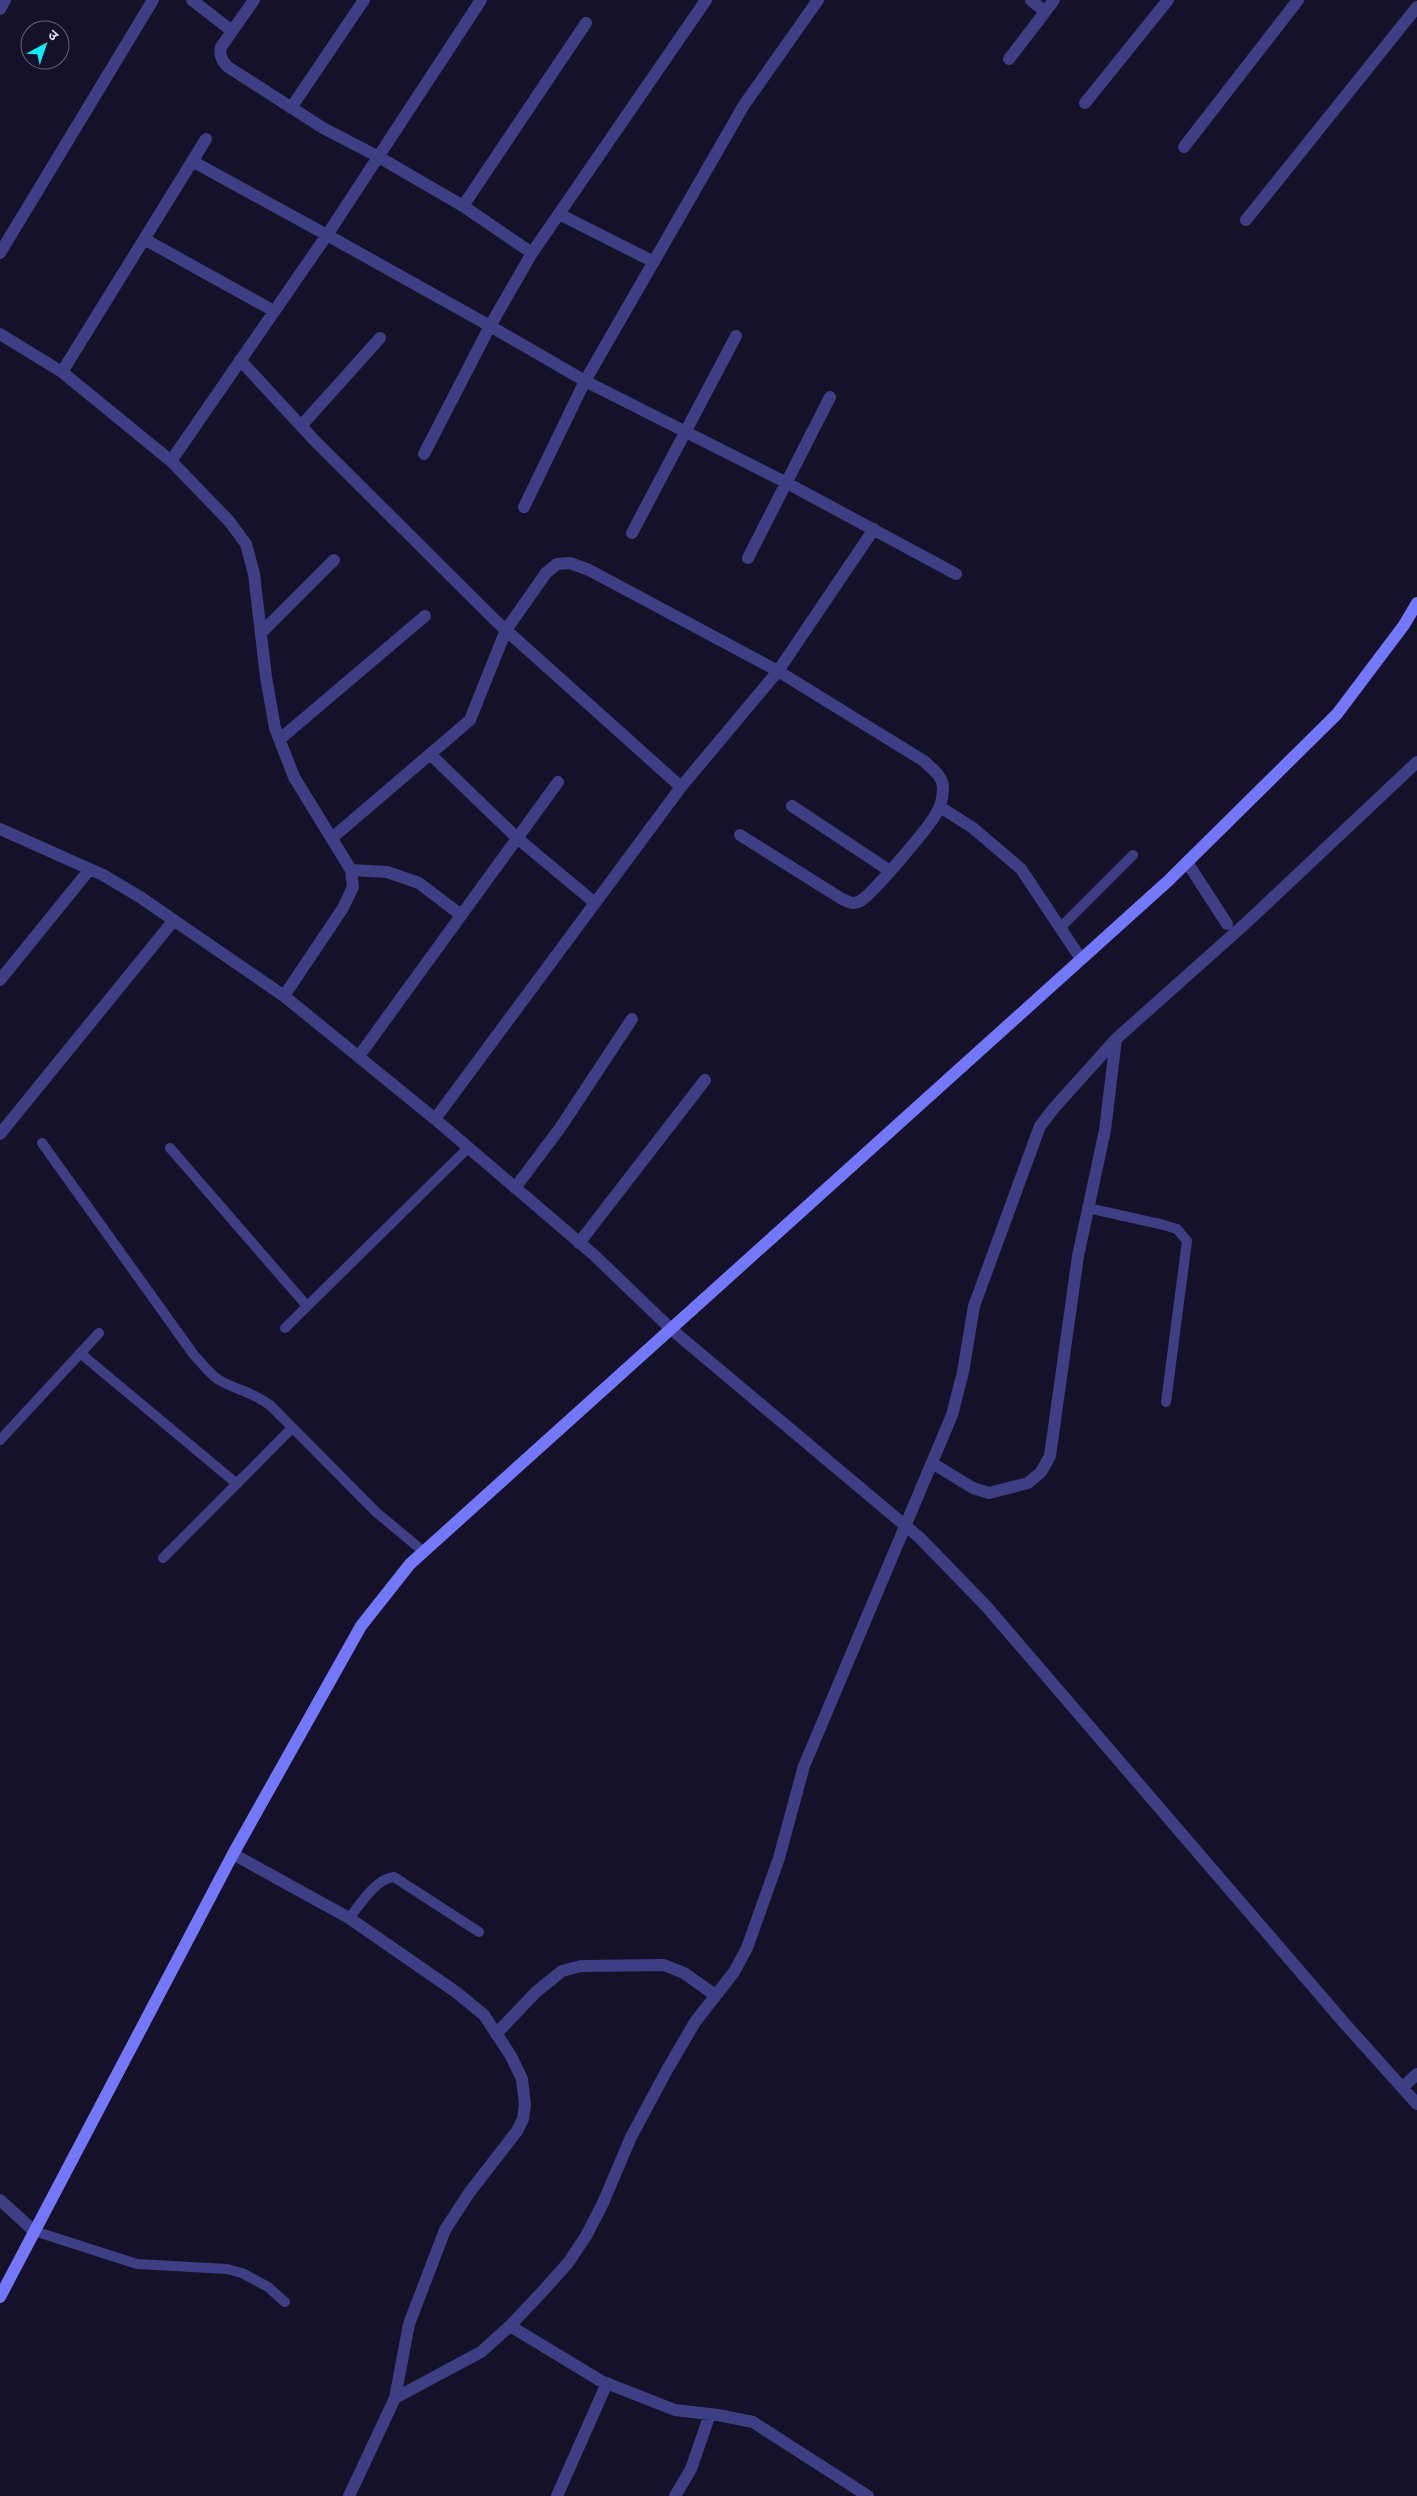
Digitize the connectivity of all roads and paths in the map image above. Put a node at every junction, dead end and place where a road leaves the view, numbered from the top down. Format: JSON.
{"nodes":[{"id":1,"x":5,"y":0,"type":"edge"},
{"id":2,"x":153,"y":0,"type":"edge"},
{"id":3,"x":192,"y":0,"type":"edge"},
{"id":4,"x":254,"y":0,"type":"edge"},
{"id":5,"x":364,"y":0,"type":"edge"},
{"id":6,"x":481,"y":0,"type":"edge"},
{"id":7,"x":690,"y":0,"type":"edge"},
{"id":8,"x":818,"y":0,"type":"edge"},
{"id":9,"x":1031,"y":0,"type":"edge"},
{"id":10,"x":1054,"y":0,"type":"edge"},
{"id":11,"x":1168,"y":0,"type":"edge"},
{"id":12,"x":1298,"y":0,"type":"edge"},
{"id":13,"x":703,"y":4,"type":"edge"},
{"id":14,"x":1417,"y":7,"type":"edge"},
{"id":15,"x":0,"y":9,"type":"edge"},
{"id":16,"x":1045,"y":12,"type":"junction"},
{"id":17,"x":586,"y":23,"type":"dead end"},
{"id":18,"x":232,"y":31,"type":"junction"},
{"id":19,"x":1009,"y":58,"type":"dead end"},
{"id":20,"x":1085,"y":103,"type":"dead end"},
{"id":21,"x":291,"y":108,"type":"junction"},
{"id":22,"x":206,"y":139,"type":"dead end"},
{"id":23,"x":1184,"y":147,"type":"dead end"},
{"id":24,"x":377,"y":156,"type":"junction"},
{"id":25,"x":192,"y":161,"type":"junction"},
{"id":26,"x":463,"y":206,"type":"junction"},
{"id":27,"x":559,"y":214,"type":"junction"},
{"id":28,"x":1246,"y":220,"type":"dead end"},
{"id":29,"x":327,"y":235,"type":"junction"},
{"id":30,"x":144,"y":239,"type":"junction"},
{"id":31,"x":0,"y":253,"type":"edge"},
{"id":32,"x":532,"y":253,"type":"junction"},
{"id":33,"x":654,"y":262,"type":"junction"},
{"id":34,"x":274,"y":311,"type":"junction"},
{"id":35,"x":490,"y":326,"type":"junction"},
{"id":36,"x":0,"y":334,"type":"edge"},
{"id":37,"x":736,"y":336,"type":"dead end"},
{"id":38,"x":380,"y":338,"type":"dead end"},
{"id":39,"x":240,"y":360,"type":"junction"},
{"id":40,"x":62,"y":372,"type":"junction"},
{"id":41,"x":585,"y":381,"type":"junction"},
{"id":42,"x":830,"y":397,"type":"dead end"},
{"id":43,"x":301,"y":426,"type":"junction"},
{"id":44,"x":686,"y":431,"type":"junction"},
{"id":45,"x":424,"y":454,"type":"dead end"},
{"id":46,"x":171,"y":461,"type":"junction"},
{"id":47,"x":785,"y":482,"type":"junction"},
{"id":48,"x":524,"y":507,"type":"dead end"},
{"id":49,"x":874,"y":529,"type":"junction"},
{"id":50,"x":632,"y":533,"type":"dead end"},
{"id":51,"x":748,"y":558,"type":"dead end"},
{"id":52,"x":334,"y":560,"type":"dead end"},
{"id":53,"x":956,"y":574,"type":"dead end"},
{"id":54,"x":1417,"y":603,"type":"edge"},
{"id":55,"x":425,"y":616,"type":"dead end"},
{"id":56,"x":506,"y":630,"type":"junction"},
{"id":57,"x":262,"y":632,"type":"junction"},
{"id":58,"x":778,"y":671,"type":"junction"},
{"id":59,"x":280,"y":738,"type":"junction"},
{"id":60,"x":430,"y":754,"type":"junction"},
{"id":61,"x":1417,"y":762,"type":"edge"},
{"id":62,"x":558,"y":782,"type":"dead end"},
{"id":63,"x":682,"y":787,"type":"junction"},
{"id":64,"x":792,"y":806,"type":"dead end"},
{"id":65,"x":940,"y":807,"type":"junction"},
{"id":66,"x":0,"y":829,"type":"edge"},
{"id":67,"x":740,"y":835,"type":"dead end"},
{"id":68,"x":332,"y":838,"type":"junction"},
{"id":69,"x":517,"y":838,"type":"junction"},
{"id":70,"x":1133,"y":855,"type":"dead end"},
{"id":71,"x":1186,"y":862,"type":"junction"},
{"id":72,"x":90,"y":869,"type":"junction"},
{"id":73,"x":351,"y":870,"type":"junction"},
{"id":74,"x":890,"y":871,"type":"junction"},
{"id":75,"x":595,"y":903,"type":"junction"},
{"id":76,"x":461,"y":915,"type":"junction"},
{"id":77,"x":174,"y":920,"type":"junction"},
{"id":78,"x":1226,"y":924,"type":"dead end"},
{"id":79,"x":1060,"y":928,"type":"junction"},
{"id":80,"x":1081,"y":959,"type":"junction"},
{"id":81,"x":0,"y":980,"type":"edge"},
{"id":82,"x":284,"y":996,"type":"junction"},
{"id":83,"x":632,"y":1019,"type":"dead end"},
{"id":84,"x":1116,"y":1039,"type":"junction"},
{"id":85,"x":359,"y":1056,"type":"junction"},
{"id":86,"x":705,"y":1080,"type":"dead end"},
{"id":87,"x":435,"y":1119,"type":"junction"},
{"id":88,"x":0,"y":1134,"type":"edge"},
{"id":89,"x":42,"y":1143,"type":"dead end"},
{"id":90,"x":170,"y":1148,"type":"dead end"},
{"id":91,"x":468,"y":1148,"type":"junction"},
{"id":92,"x":515,"y":1188,"type":"junction"},
{"id":93,"x":1088,"y":1208,"type":"junction"},
{"id":94,"x":579,"y":1243,"type":"junction"},
{"id":95,"x":307,"y":1306,"type":"junction"},
{"id":96,"x":285,"y":1328,"type":"dead end"},
{"id":97,"x":671,"y":1329,"type":"junction"},
{"id":98,"x":99,"y":1333,"type":"dead end"},
{"id":99,"x":80,"y":1354,"type":"junction"},
{"id":100,"x":1166,"y":1402,"type":"dead end"},
{"id":101,"x":292,"y":1428,"type":"junction"},
{"id":102,"x":0,"y":1440,"type":"edge"},
{"id":103,"x":932,"y":1463,"type":"junction"},
{"id":104,"x":237,"y":1484,"type":"junction"},
{"id":105,"x":904,"y":1526,"type":"junction"},
{"id":106,"x":424,"y":1552,"type":"junction"},
{"id":107,"x":163,"y":1558,"type":"dead end"},
{"id":108,"x":233,"y":1854,"type":"junction"},
{"id":109,"x":349,"y":1918,"type":"junction"},
{"id":110,"x":479,"y":1932,"type":"dead end"},
{"id":111,"x":715,"y":1994,"type":"junction"},
{"id":112,"x":496,"y":2034,"type":"junction"},
{"id":113,"x":1417,"y":2074,"type":"edge"},
{"id":114,"x":1403,"y":2087,"type":"junction"},
{"id":115,"x":1417,"y":2104,"type":"edge"},
{"id":116,"x":0,"y":2200,"type":"edge"},
{"id":117,"x":34,"y":2231,"type":"junction"},
{"id":118,"x":0,"y":2296,"type":"edge"},
{"id":119,"x":285,"y":2302,"type":"dead end"},
{"id":120,"x":510,"y":2326,"type":"junction"},
{"id":121,"x":607,"y":2383,"type":"junction"},
{"id":122,"x":395,"y":2398,"type":"junction"},
{"id":123,"x":710,"y":2414,"type":"junction"},
{"id":124,"x":349,"y":2496,"type":"edge"},
{"id":125,"x":556,"y":2496,"type":"edge"},
{"id":126,"x":676,"y":2496,"type":"edge"},
{"id":127,"x":868,"y":2496,"type":"edge"}],
"edges":[{"from":1,"to":15,"type":"street"},
{"from":2,"to":31,"type":"street"},
{"from":3,"to":18,"type":"street"},
{"from":4,"to":18,"type":"street"},
{"from":5,"to":21,"type":"street"},
{"from":6,"to":24,"type":"street"},
{"from":7,"to":13,"type":"street"},
{"from":8,"to":33,"type":"street"},
{"from":9,"to":16,"type":"street"},
{"from":10,"to":16,"type":"street"},
{"from":11,"to":20,"type":"street"},
{"from":12,"to":23,"type":"street"},
{"from":13,"to":27,"type":"street"},
{"from":14,"to":28,"type":"street"},
{"from":16,"to":19,"type":"street"},
{"from":17,"to":26,"type":"street"},
{"from":18,"to":21,"type":"street"},
{"from":21,"to":24,"type":"street"},
{"from":22,"to":25,"type":"street"},
{"from":24,"to":26,"type":"street"},
{"from":24,"to":29,"type":"street"},
{"from":25,"to":29,"type":"street"},
{"from":25,"to":30,"type":"street"},
{"from":26,"to":32,"type":"street"},
{"from":27,"to":32,"type":"street"},
{"from":27,"to":33,"type":"street"},
{"from":29,"to":34,"type":"street"},
{"from":29,"to":35,"type":"street"},
{"from":30,"to":34,"type":"street"},
{"from":30,"to":40,"type":"street"},
{"from":32,"to":35,"type":"street"},
{"from":33,"to":41,"type":"street"},
{"from":34,"to":39,"type":"street"},
{"from":35,"to":41,"type":"street"},
{"from":35,"to":45,"type":"street"},
{"from":36,"to":40,"type":"street"},
{"from":37,"to":44,"type":"street"},
{"from":38,"to":43,"type":"street"},
{"from":39,"to":43,"type":"street"},
{"from":39,"to":46,"type":"street"},
{"from":40,"to":46,"type":"street"},
{"from":41,"to":44,"type":"street"},
{"from":41,"to":48,"type":"street"},
{"from":42,"to":47,"type":"street"},
{"from":43,"to":56,"type":"street"},
{"from":44,"to":47,"type":"street"},
{"from":44,"to":50,"type":"street"},
{"from":46,"to":57,"type":"street"},
{"from":47,"to":49,"type":"street"},
{"from":47,"to":51,"type":"street"},
{"from":49,"to":53,"type":"street"},
{"from":49,"to":58,"type":"street"},
{"from":52,"to":57,"type":"street"},
{"from":54,"to":71,"type":"main road"},
{"from":55,"to":59,"type":"street"},
{"from":56,"to":58,"type":"street"},
{"from":56,"to":60,"type":"street"},
{"from":56,"to":63,"type":"street"},
{"from":57,"to":59,"type":"street"},
{"from":58,"to":63,"type":"street"},
{"from":58,"to":65,"type":"street"},
{"from":59,"to":68,"type":"street"},
{"from":60,"to":68,"type":"street"},
{"from":60,"to":69,"type":"street"},
{"from":61,"to":84,"type":"street"},
{"from":62,"to":69,"type":"street"},
{"from":63,"to":75,"type":"street"},
{"from":64,"to":74,"type":"street"},
{"from":65,"to":74,"type":"street"},
{"from":65,"to":79,"type":"street"},
{"from":66,"to":72,"type":"street"},
{"from":67,"to":74,"type":"street"},
{"from":68,"to":73,"type":"street"},
{"from":69,"to":75,"type":"street"},
{"from":69,"to":76,"type":"street"},
{"from":70,"to":79,"type":"lane"},
{"from":71,"to":78,"type":"street"},
{"from":71,"to":80,"type":"main road"},
{"from":72,"to":77,"type":"street"},
{"from":72,"to":81,"type":"street"},
{"from":73,"to":76,"type":"street"},
{"from":73,"to":82,"type":"street"},
{"from":75,"to":87,"type":"street"},
{"from":76,"to":85,"type":"street"},
{"from":77,"to":82,"type":"street"},
{"from":77,"to":88,"type":"street"},
{"from":79,"to":80,"type":"street"},
{"from":80,"to":97,"type":"main road"},
{"from":82,"to":85,"type":"street"},
{"from":83,"to":92,"type":"street"},
{"from":84,"to":93,"type":"street"},
{"from":84,"to":103,"type":"street"},
{"from":85,"to":87,"type":"street"},
{"from":86,"to":94,"type":"street"},
{"from":87,"to":91,"type":"street"},
{"from":89,"to":101,"type":"lane"},
{"from":90,"to":95,"type":"lane"},
{"from":91,"to":92,"type":"street"},
{"from":91,"to":95,"type":"lane"},
{"from":92,"to":94,"type":"street"},
{"from":93,"to":100,"type":"lane"},
{"from":93,"to":103,"type":"street"},
{"from":94,"to":97,"type":"street"},
{"from":95,"to":96,"type":"lane"},
{"from":97,"to":105,"type":"street"},
{"from":97,"to":106,"type":"main road"},
{"from":98,"to":99,"type":"lane"},
{"from":99,"to":102,"type":"lane"},
{"from":99,"to":104,"type":"lane"},
{"from":101,"to":104,"type":"lane"},
{"from":101,"to":106,"type":"lane"},
{"from":103,"to":105,"type":"street"},
{"from":104,"to":107,"type":"lane"},
{"from":105,"to":111,"type":"street"},
{"from":105,"to":114,"type":"street"},
{"from":106,"to":108,"type":"main road"},
{"from":108,"to":109,"type":"street"},
{"from":108,"to":117,"type":"main road"},
{"from":109,"to":110,"type":"lane"},
{"from":109,"to":112,"type":"street"},
{"from":111,"to":112,"type":"street"},
{"from":111,"to":120,"type":"street"},
{"from":112,"to":122,"type":"street"},
{"from":113,"to":114,"type":"street"},
{"from":114,"to":115,"type":"street"},
{"from":116,"to":117,"type":"street"},
{"from":117,"to":118,"type":"main road"},
{"from":117,"to":119,"type":"lane"},
{"from":120,"to":121,"type":"street"},
{"from":120,"to":122,"type":"street"},
{"from":121,"to":123,"type":"street"},
{"from":121,"to":125,"type":"street"},
{"from":122,"to":124,"type":"street"},
{"from":123,"to":126,"type":"street"},
{"from":123,"to":127,"type":"street"}]}
